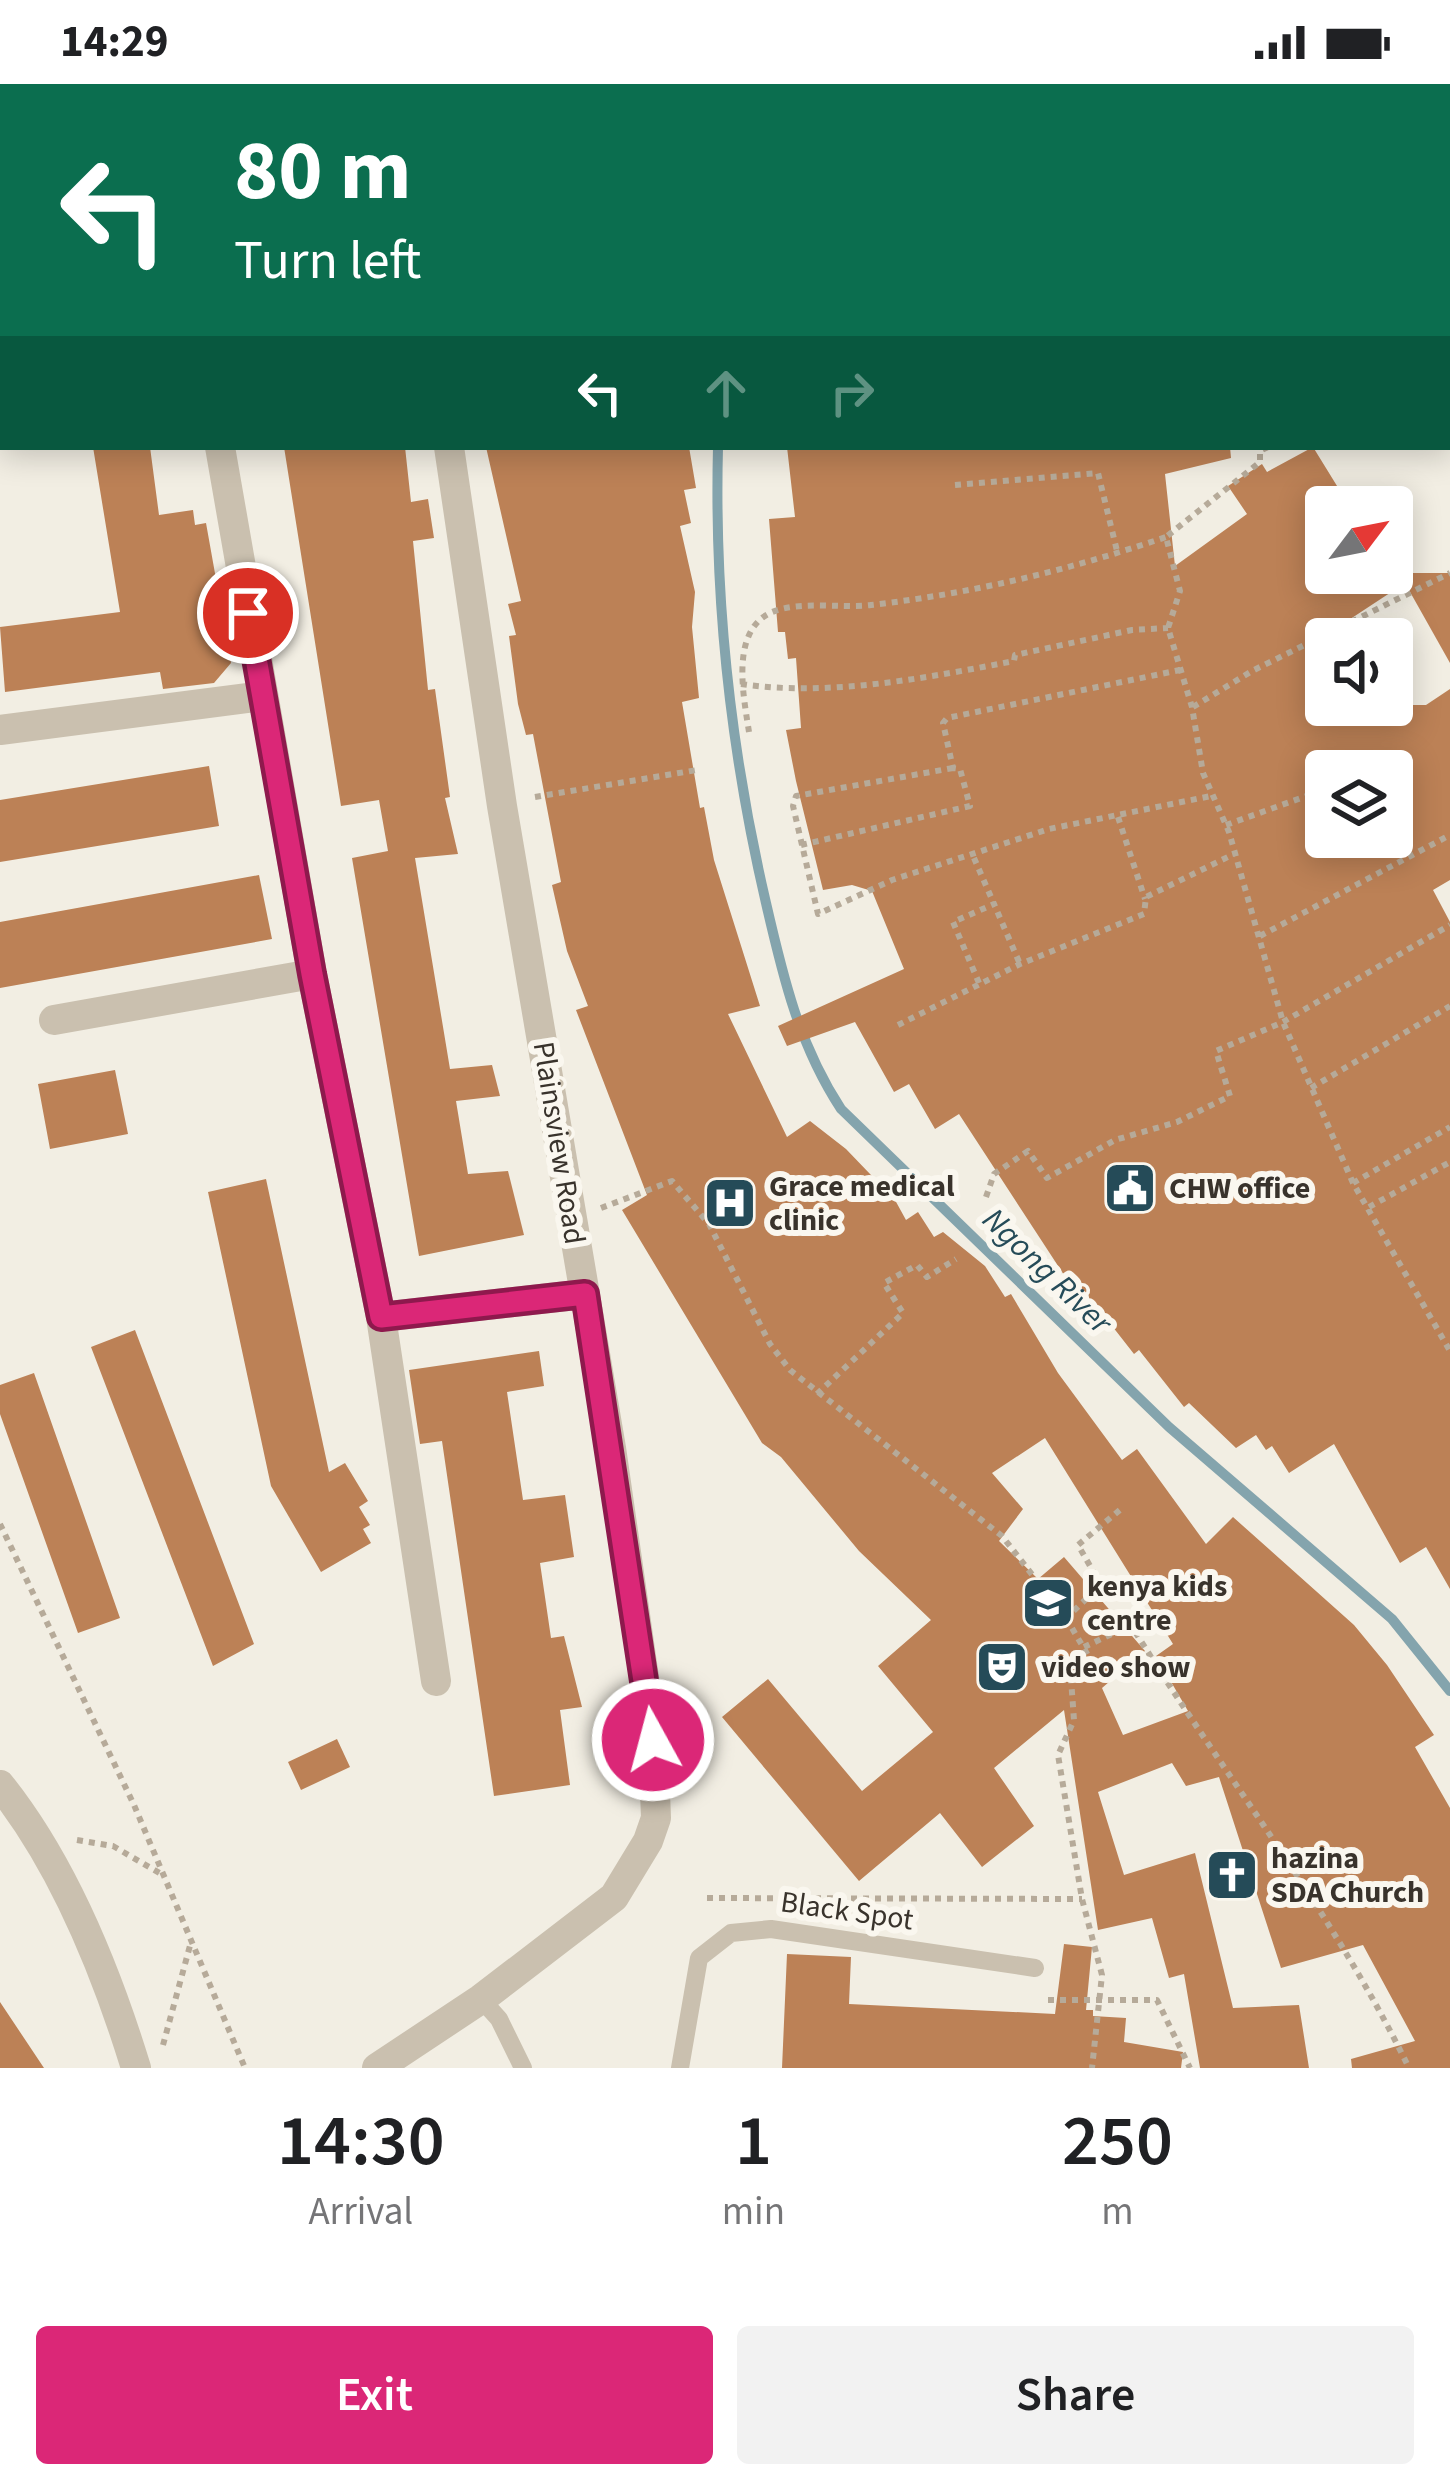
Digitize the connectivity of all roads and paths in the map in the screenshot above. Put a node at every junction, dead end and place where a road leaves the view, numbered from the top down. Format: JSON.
{"nodes":[{"id":1,"x":221,"y":450,"type":"edge"},
{"id":2,"x":449,"y":450,"type":"edge"},
{"id":3,"x":1262,"y":450,"type":"edge"},
{"id":4,"x":955,"y":485,"type":"dead end"},
{"id":5,"x":1166,"y":537,"type":"junction"},
{"id":6,"x":1118,"y":555,"type":"junction"},
{"id":7,"x":1450,"y":573,"type":"edge"},
{"id":8,"x":1168,"y":628,"type":"junction"},
{"id":9,"x":1180,"y":670,"type":"junction"},
{"id":10,"x":741,"y":684,"type":"junction"},
{"id":11,"x":262,"y":696,"type":"junction"},
{"id":12,"x":1192,"y":707,"type":"junction"},
{"id":13,"x":0,"y":730,"type":"edge"},
{"id":14,"x":749,"y":733,"type":"dead end"},
{"id":15,"x":952,"y":768,"type":"junction"},
{"id":16,"x":698,"y":770,"type":"dead end"},
{"id":17,"x":1211,"y":796,"type":"junction"},
{"id":18,"x":1305,"y":797,"type":"edge"},
{"id":19,"x":502,"y":806,"type":"junction"},
{"id":20,"x":1118,"y":817,"type":"junction"},
{"id":21,"x":1226,"y":825,"type":"junction"},
{"id":22,"x":1450,"y":836,"type":"edge"},
{"id":23,"x":801,"y":844,"type":"junction"},
{"id":24,"x":1234,"y":854,"type":"junction"},
{"id":25,"x":973,"y":857,"type":"junction"},
{"id":26,"x":1145,"y":899,"type":"junction"},
{"id":27,"x":994,"y":904,"type":"junction"},
{"id":28,"x":1450,"y":925,"type":"edge"},
{"id":29,"x":1260,"y":936,"type":"junction"},
{"id":30,"x":1020,"y":964,"type":"junction"},
{"id":31,"x":312,"y":974,"type":"junction"},
{"id":32,"x":980,"y":983,"type":"junction"},
{"id":33,"x":1450,"y":1006,"type":"edge"},
{"id":34,"x":54,"y":1020,"type":"dead end"},
{"id":35,"x":1282,"y":1022,"type":"junction"},
{"id":36,"x":898,"y":1025,"type":"dead end"},
{"id":37,"x":1311,"y":1088,"type":"junction"},
{"id":38,"x":1450,"y":1127,"type":"edge"},
{"id":39,"x":1450,"y":1162,"type":"edge"},
{"id":40,"x":1353,"y":1183,"type":"junction"},
{"id":41,"x":986,"y":1196,"type":"dead end"},
{"id":42,"x":1368,"y":1208,"type":"junction"},
{"id":43,"x":572,"y":1218,"type":"junction"},
{"id":44,"x":956,"y":1259,"type":"dead end"},
{"id":45,"x":585,"y":1294,"type":"junction"},
{"id":46,"x":381,"y":1317,"type":"junction"},
{"id":47,"x":1450,"y":1351,"type":"edge"},
{"id":48,"x":817,"y":1394,"type":"junction"},
{"id":49,"x":1121,"y":1509,"type":"dead end"},
{"id":50,"x":0,"y":1524,"type":"edge"},
{"id":51,"x":1066,"y":1618,"type":"junction"},
{"id":52,"x":1084,"y":1647,"type":"junction"},
{"id":53,"x":436,"y":1681,"type":"dead end"},
{"id":54,"x":0,"y":1785,"type":"edge"},
{"id":55,"x":38,"y":1834,"type":"junction"},
{"id":56,"x":166,"y":1877,"type":"junction"},
{"id":57,"x":707,"y":1898,"type":"dead end"},
{"id":58,"x":1082,"y":1899,"type":"junction"},
{"id":59,"x":192,"y":1938,"type":"junction"},
{"id":60,"x":1035,"y":1968,"type":"dead end"},
{"id":61,"x":482,"y":1999,"type":"junction"},
{"id":62,"x":1048,"y":2000,"type":"dead end"},
{"id":63,"x":1100,"y":2003,"type":"junction"},
{"id":64,"x":163,"y":2046,"type":"dead end"},
{"id":65,"x":389,"y":2065,"type":"edge"},
{"id":66,"x":136,"y":2068,"type":"edge"},
{"id":67,"x":245,"y":2068,"type":"edge"},
{"id":68,"x":523,"y":2068,"type":"edge"},
{"id":69,"x":680,"y":2068,"type":"edge"},
{"id":70,"x":1093,"y":2068,"type":"edge"},
{"id":71,"x":1190,"y":2068,"type":"edge"},
{"id":72,"x":1408,"y":2068,"type":"edge"}],
"edges":[{"from":1,"to":11,"type":"street"},
{"from":2,"to":19,"type":"street","name":"Plainsview Road"},
{"from":3,"to":5,"type":"path"},
{"from":4,"to":6,"type":"path"},
{"from":5,"to":6,"type":"path"},
{"from":5,"to":8,"type":"path"},
{"from":6,"to":10,"type":"path"},
{"from":7,"to":12,"type":"path"},
{"from":8,"to":9,"type":"path"},
{"from":8,"to":10,"type":"path"},
{"from":9,"to":12,"type":"path"},
{"from":9,"to":15,"type":"path"},
{"from":10,"to":14,"type":"path"},
{"from":11,"to":13,"type":"street"},
{"from":11,"to":31,"type":"street"},
{"from":12,"to":17,"type":"path"},
{"from":15,"to":23,"type":"path"},
{"from":15,"to":23,"type":"path"},
{"from":16,"to":19,"type":"path"},
{"from":17,"to":20,"type":"path"},
{"from":17,"to":21,"type":"path"},
{"from":18,"to":21,"type":"path"},
{"from":19,"to":43,"type":"street","name":"Plainsview Road"},
{"from":20,"to":25,"type":"path"},
{"from":20,"to":26,"type":"path"},
{"from":21,"to":24,"type":"path"},
{"from":22,"to":29,"type":"path"},
{"from":23,"to":25,"type":"path"},
{"from":24,"to":26,"type":"path"},
{"from":24,"to":29,"type":"path"},
{"from":25,"to":27,"type":"path"},
{"from":26,"to":30,"type":"path"},
{"from":27,"to":30,"type":"path"},
{"from":27,"to":32,"type":"path"},
{"from":28,"to":35,"type":"path"},
{"from":29,"to":35,"type":"path"},
{"from":30,"to":32,"type":"path"},
{"from":31,"to":34,"type":"street"},
{"from":31,"to":46,"type":"street"},
{"from":32,"to":36,"type":"path"},
{"from":33,"to":37,"type":"path"},
{"from":35,"to":37,"type":"path"},
{"from":35,"to":41,"type":"path"},
{"from":37,"to":40,"type":"path"},
{"from":38,"to":40,"type":"path"},
{"from":39,"to":42,"type":"path"},
{"from":40,"to":42,"type":"path"},
{"from":42,"to":47,"type":"path"},
{"from":43,"to":45,"type":"street","name":"Plainsview Road"},
{"from":43,"to":48,"type":"path"},
{"from":44,"to":48,"type":"path"},
{"from":45,"to":46,"type":"street"},
{"from":45,"to":61,"type":"street","name":"Plainsview Road"},
{"from":46,"to":53,"type":"street"},
{"from":48,"to":51,"type":"path"},
{"from":49,"to":51,"type":"path"},
{"from":50,"to":56,"type":"path"},
{"from":51,"to":52,"type":"path"},
{"from":52,"to":58,"type":"path"},
{"from":52,"to":72,"type":"path"},
{"from":54,"to":55,"type":"street"},
{"from":55,"to":56,"type":"path"},
{"from":55,"to":66,"type":"street"},
{"from":56,"to":59,"type":"path"},
{"from":57,"to":58,"type":"path"},
{"from":58,"to":63,"type":"path"},
{"from":59,"to":64,"type":"path"},
{"from":59,"to":67,"type":"path"},
{"from":60,"to":69,"type":"lane","name":"Black Spot"},
{"from":61,"to":65,"type":"street","name":"Plainsview Road"},
{"from":61,"to":68,"type":"lane"},
{"from":62,"to":63,"type":"path"},
{"from":63,"to":70,"type":"path"},
{"from":63,"to":71,"type":"path"}]}
